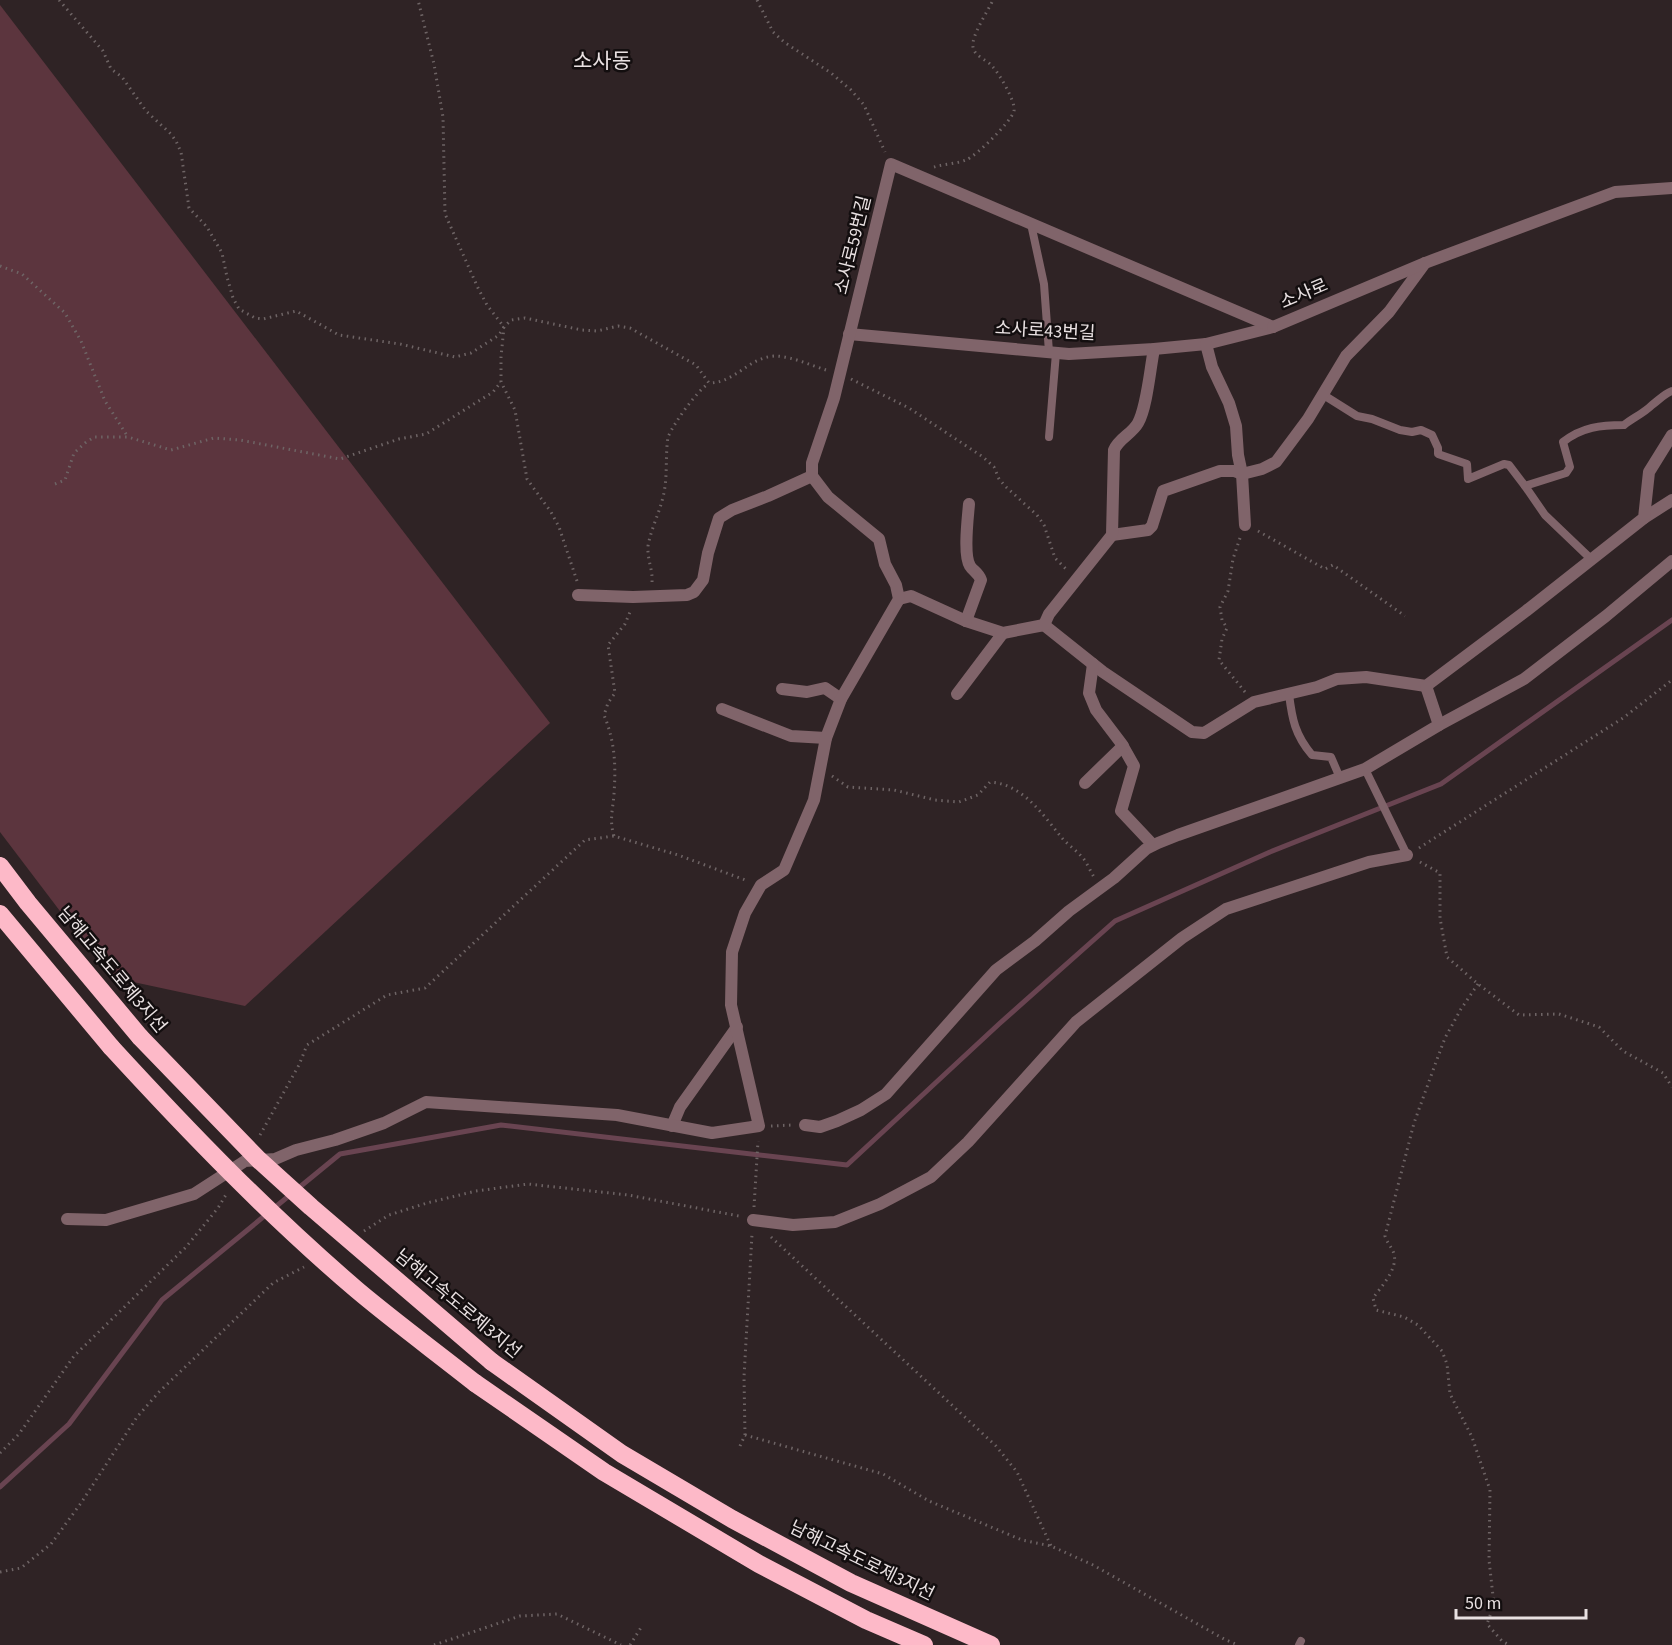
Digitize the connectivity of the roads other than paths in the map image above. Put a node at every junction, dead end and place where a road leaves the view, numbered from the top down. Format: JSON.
{"nodes":[{"id":1,"x":891,"y":164,"type":"joint"},
{"id":2,"x":1672,"y":188,"type":"edge"},
{"id":3,"x":1031,"y":224,"type":"junction"},
{"id":4,"x":1425,"y":263,"type":"junction"},
{"id":5,"x":1272,"y":327,"type":"junction"},
{"id":6,"x":849,"y":334,"type":"junction"},
{"id":7,"x":1206,"y":344,"type":"junction"},
{"id":8,"x":1154,"y":349,"type":"junction"},
{"id":9,"x":1052,"y":352,"type":"junction"},
{"id":10,"x":1672,"y":391,"type":"edge"},
{"id":11,"x":1322,"y":394,"type":"junction"},
{"id":12,"x":1672,"y":435,"type":"edge"},
{"id":13,"x":1049,"y":437,"type":"dead end"},
{"id":14,"x":1242,"y":474,"type":"junction"},
{"id":15,"x":812,"y":476,"type":"junction"},
{"id":16,"x":1525,"y":486,"type":"junction"},
{"id":17,"x":1672,"y":500,"type":"edge"},
{"id":18,"x":969,"y":504,"type":"dead end"},
{"id":19,"x":1644,"y":518,"type":"junction"},
{"id":20,"x":1245,"y":525,"type":"road end"},
{"id":21,"x":1113,"y":535,"type":"junction"},
{"id":22,"x":1591,"y":559,"type":"junction"},
{"id":23,"x":1672,"y":561,"type":"edge"},
{"id":24,"x":578,"y":595,"type":"road end"},
{"id":25,"x":899,"y":599,"type":"junction"},
{"id":26,"x":966,"y":621,"type":"junction"},
{"id":27,"x":1044,"y":625,"type":"junction"},
{"id":28,"x":1003,"y":633,"type":"junction"},
{"id":29,"x":1093,"y":664,"type":"junction"},
{"id":30,"x":1426,"y":686,"type":"junction"},
{"id":31,"x":782,"y":689,"type":"dead end"},
{"id":32,"x":957,"y":694,"type":"dead end"},
{"id":33,"x":1289,"y":694,"type":"junction"},
{"id":34,"x":841,"y":699,"type":"junction"},
{"id":35,"x":722,"y":709,"type":"dead end"},
{"id":36,"x":1439,"y":725,"type":"junction"},
{"id":37,"x":826,"y":738,"type":"junction"},
{"id":38,"x":1123,"y":746,"type":"junction"},
{"id":39,"x":1365,"y":769,"type":"junction"},
{"id":40,"x":1340,"y":778,"type":"junction"},
{"id":41,"x":1085,"y":783,"type":"dead end"},
{"id":42,"x":1153,"y":845,"type":"junction"},
{"id":43,"x":1407,"y":855,"type":"joint"},
{"id":44,"x":0,"y":866,"type":"edge"},
{"id":45,"x":0,"y":914,"type":"edge"},
{"id":46,"x":737,"y":1027,"type":"junction"},
{"id":47,"x":806,"y":1125,"type":"road end"},
{"id":48,"x":672,"y":1126,"type":"junction"},
{"id":49,"x":754,"y":1215,"type":"road end"},
{"id":50,"x":67,"y":1219,"type":"dead end"},
{"id":51,"x":924,"y":1645,"type":"edge"},
{"id":52,"x":991,"y":1645,"type":"edge"}],
"edges":[{"from":1,"to":3,"type":"street","name":"소사로"},
{"from":1,"to":6,"type":"street","name":"소사로59번길"},
{"from":2,"to":4,"type":"street","name":"소사로"},
{"from":3,"to":5,"type":"street","name":"소사로"},
{"from":3,"to":9,"type":"lane"},
{"from":4,"to":5,"type":"street","name":"소사로"},
{"from":4,"to":11,"type":"street"},
{"from":5,"to":7,"type":"street","name":"소사로43번길"},
{"from":6,"to":9,"type":"street","name":"소사로43번길"},
{"from":6,"to":15,"type":"street","name":"소사로59번길"},
{"from":7,"to":8,"type":"street","name":"소사로43번길"},
{"from":7,"to":14,"type":"street"},
{"from":8,"to":9,"type":"street","name":"소사로43번길"},
{"from":8,"to":21,"type":"street"},
{"from":9,"to":13,"type":"lane"},
{"from":10,"to":16,"type":"lane"},
{"from":11,"to":14,"type":"street"},
{"from":11,"to":16,"type":"lane"},
{"from":12,"to":19,"type":"street"},
{"from":14,"to":20,"type":"street"},
{"from":14,"to":21,"type":"street"},
{"from":15,"to":24,"type":"street"},
{"from":15,"to":25,"type":"street"},
{"from":16,"to":22,"type":"lane"},
{"from":17,"to":19,"type":"street"},
{"from":18,"to":26,"type":"street"},
{"from":19,"to":22,"type":"street"},
{"from":21,"to":27,"type":"street"},
{"from":22,"to":30,"type":"street"},
{"from":23,"to":36,"type":"street"},
{"from":25,"to":26,"type":"street"},
{"from":25,"to":34,"type":"street"},
{"from":26,"to":28,"type":"street"},
{"from":27,"to":28,"type":"street"},
{"from":27,"to":29,"type":"street"},
{"from":28,"to":32,"type":"street"},
{"from":29,"to":33,"type":"street"},
{"from":29,"to":38,"type":"street"},
{"from":30,"to":33,"type":"street"},
{"from":30,"to":36,"type":"street"},
{"from":31,"to":34,"type":"street"},
{"from":33,"to":40,"type":"lane"},
{"from":34,"to":37,"type":"street"},
{"from":35,"to":37,"type":"street"},
{"from":36,"to":39,"type":"street"},
{"from":37,"to":46,"type":"street"},
{"from":38,"to":41,"type":"street"},
{"from":38,"to":42,"type":"street"},
{"from":39,"to":40,"type":"street"},
{"from":39,"to":43,"type":"lane"},
{"from":40,"to":42,"type":"street"},
{"from":42,"to":47,"type":"street"},
{"from":43,"to":49,"type":"street"},
{"from":44,"to":52,"type":"highway","name":"남해고속도로제3지선","bridge":true},
{"from":45,"to":51,"type":"highway","bridge":true},
{"from":46,"to":48,"type":"street"},
{"from":46,"to":48,"type":"street"},
{"from":48,"to":50,"type":"street"}]}
